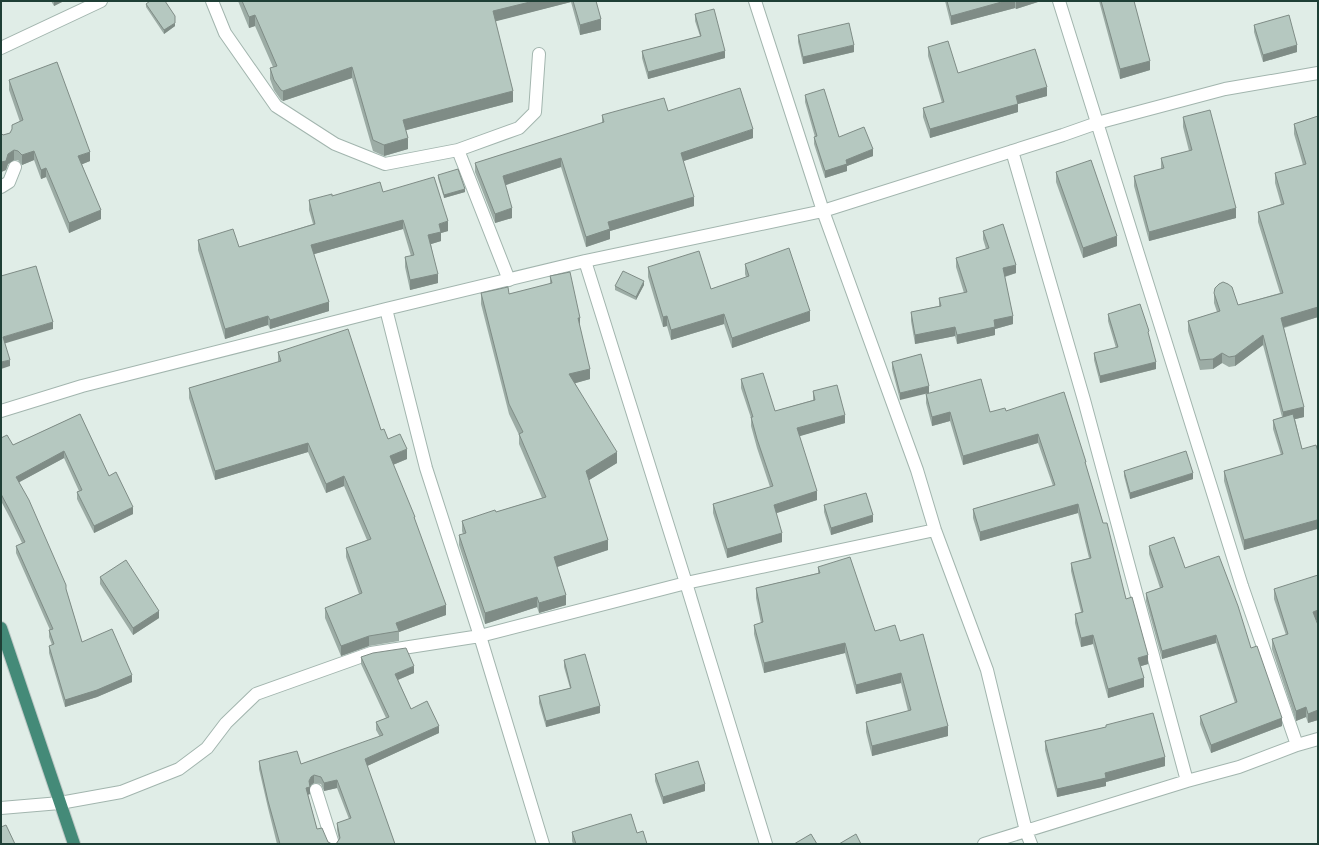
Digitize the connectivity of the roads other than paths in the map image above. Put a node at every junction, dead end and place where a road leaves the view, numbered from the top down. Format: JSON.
{"nodes":[{"id":1,"x":101,"y":1,"type":"edge"},
{"id":2,"x":212,"y":1,"type":"edge"},
{"id":3,"x":755,"y":1,"type":"edge"},
{"id":4,"x":1059,"y":1,"type":"edge"},
{"id":5,"x":1,"y":48,"type":"edge"},
{"id":6,"x":539,"y":54,"type":"dead end"},
{"id":7,"x":1318,"y":74,"type":"edge"},
{"id":8,"x":1097,"y":123,"type":"junction"},
{"id":9,"x":458,"y":150,"type":"junction"},
{"id":10,"x":1012,"y":151,"type":"junction"},
{"id":11,"x":16,"y":167,"type":"edge"},
{"id":12,"x":1,"y":187,"type":"edge"},
{"id":13,"x":822,"y":211,"type":"junction"},
{"id":14,"x":585,"y":261,"type":"junction"},
{"id":15,"x":509,"y":280,"type":"junction"},
{"id":16,"x":386,"y":309,"type":"junction"},
{"id":17,"x":1,"y":411,"type":"edge"},
{"id":18,"x":935,"y":530,"type":"junction"},
{"id":19,"x":686,"y":583,"type":"junction"},
{"id":20,"x":1,"y":628,"type":"edge"},
{"id":21,"x":480,"y":636,"type":"junction"},
{"id":22,"x":1318,"y":739,"type":"edge"},
{"id":23,"x":1297,"y":745,"type":"junction"},
{"id":24,"x":1187,"y":781,"type":"junction"},
{"id":25,"x":316,"y":790,"type":"edge"},
{"id":26,"x":60,"y":802,"type":"junction"},
{"id":27,"x":1,"y":808,"type":"edge"},
{"id":28,"x":1026,"y":831,"type":"junction"},
{"id":29,"x":74,"y":844,"type":"edge"},
{"id":30,"x":333,"y":844,"type":"edge"},
{"id":31,"x":543,"y":844,"type":"edge"},
{"id":32,"x":766,"y":844,"type":"edge"},
{"id":33,"x":984,"y":844,"type":"edge"},
{"id":34,"x":1031,"y":844,"type":"edge"}],
"edges":[{"from":1,"to":5,"type":"street"},
{"from":2,"to":9,"type":"street"},
{"from":3,"to":13,"type":"street"},
{"from":4,"to":8,"type":"street"},
{"from":6,"to":9,"type":"street"},
{"from":7,"to":8,"type":"street"},
{"from":8,"to":10,"type":"street"},
{"from":8,"to":23,"type":"street"},
{"from":9,"to":15,"type":"street"},
{"from":10,"to":13,"type":"street"},
{"from":10,"to":24,"type":"street"},
{"from":11,"to":12,"type":"street"},
{"from":13,"to":14,"type":"street"},
{"from":13,"to":18,"type":"street"},
{"from":14,"to":15,"type":"street"},
{"from":14,"to":19,"type":"street"},
{"from":15,"to":16,"type":"street"},
{"from":16,"to":17,"type":"street"},
{"from":16,"to":21,"type":"street"},
{"from":18,"to":19,"type":"street"},
{"from":18,"to":28,"type":"street"},
{"from":19,"to":21,"type":"street"},
{"from":19,"to":32,"type":"street"},
{"from":20,"to":26,"type":"highway"},
{"from":21,"to":26,"type":"street"},
{"from":21,"to":31,"type":"street"},
{"from":22,"to":23,"type":"street"},
{"from":23,"to":24,"type":"street"},
{"from":24,"to":28,"type":"street"},
{"from":25,"to":30,"type":"street"},
{"from":26,"to":27,"type":"street"},
{"from":26,"to":29,"type":"highway"},
{"from":28,"to":33,"type":"street"},
{"from":28,"to":34,"type":"street"}]}
